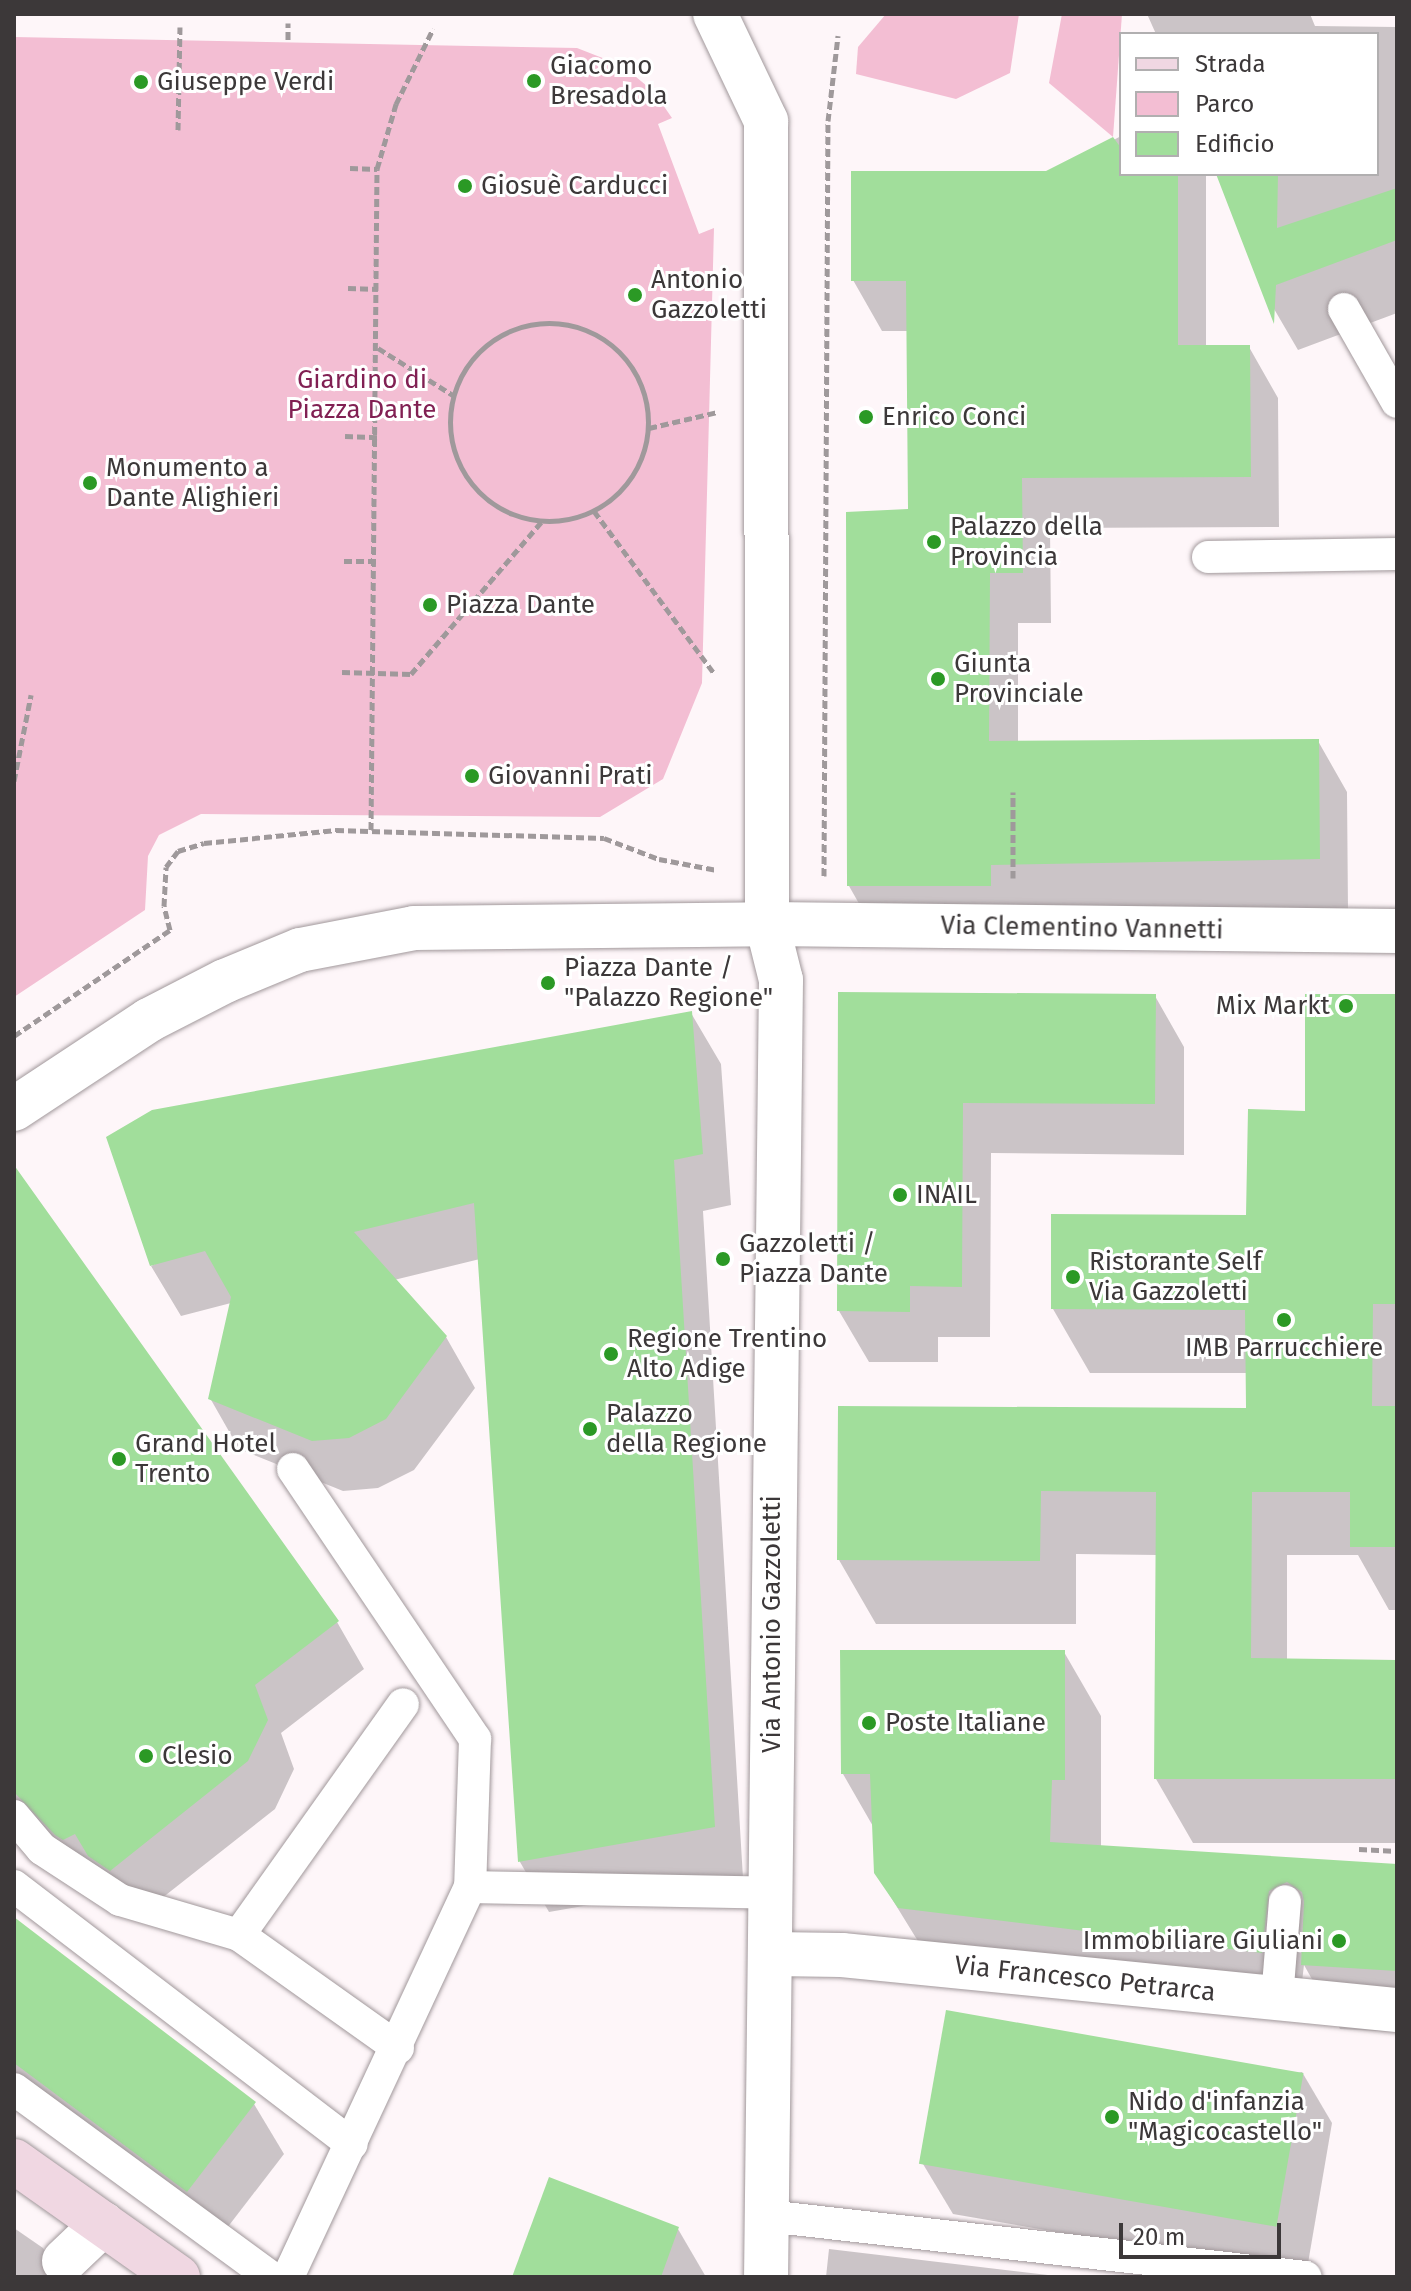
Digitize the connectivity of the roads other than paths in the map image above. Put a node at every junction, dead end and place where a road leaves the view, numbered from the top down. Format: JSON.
{"nodes":[{"id":1,"x":715,"y":14,"type":"edge"},
{"id":2,"x":1344,"y":309,"type":"dead end"},
{"id":3,"x":1397,"y":402,"type":"edge"},
{"id":4,"x":1397,"y":554,"type":"edge"},
{"id":5,"x":1208,"y":557,"type":"dead end"},
{"id":6,"x":1397,"y":920,"type":"edge"},
{"id":7,"x":767,"y":924,"type":"junction"},
{"id":8,"x":1397,"y":931,"type":"edge"},
{"id":9,"x":14,"y":1109,"type":"edge"},
{"id":10,"x":293,"y":1469,"type":"dead end"},
{"id":11,"x":403,"y":1704,"type":"dead end"},
{"id":12,"x":14,"y":1816,"type":"edge"},
{"id":13,"x":14,"y":1886,"type":"edge"},
{"id":14,"x":470,"y":1887,"type":"junction"},
{"id":15,"x":772,"y":1893,"type":"junction"},
{"id":16,"x":1285,"y":1901,"type":"dead end"},
{"id":17,"x":239,"y":1935,"type":"junction"},
{"id":18,"x":772,"y":1954,"type":"junction"},
{"id":19,"x":1277,"y":1998,"type":"junction"},
{"id":20,"x":1397,"y":2010,"type":"edge"},
{"id":21,"x":398,"y":2048,"type":"junction"},
{"id":22,"x":14,"y":2089,"type":"edge"},
{"id":23,"x":352,"y":2144,"type":"junction"},
{"id":24,"x":14,"y":2161,"type":"edge"},
{"id":25,"x":767,"y":2216,"type":"junction"},
{"id":26,"x":103,"y":2224,"type":"junction"},
{"id":27,"x":64,"y":2261,"type":"dead end"},
{"id":28,"x":178,"y":2277,"type":"edge"},
{"id":29,"x":271,"y":2277,"type":"edge"},
{"id":30,"x":288,"y":2277,"type":"edge"},
{"id":31,"x":766,"y":2277,"type":"edge"},
{"id":32,"x":1306,"y":2277,"type":"edge"}],
"edges":[{"from":1,"to":7,"type":"street"},
{"from":2,"to":3,"type":"lane"},
{"from":4,"to":5,"type":"lane"},
{"from":6,"to":8,"type":"lane"},
{"from":7,"to":8,"type":"street","name":"Via Clementino Vannetti"},
{"from":7,"to":9,"type":"street"},
{"from":7,"to":15,"type":"street","name":"Via Antonio Gazzoletti"},
{"from":10,"to":14,"type":"lane"},
{"from":11,"to":17,"type":"lane"},
{"from":12,"to":17,"type":"lane"},
{"from":13,"to":23,"type":"lane"},
{"from":14,"to":15,"type":"lane"},
{"from":14,"to":21,"type":"lane"},
{"from":15,"to":18,"type":"street","name":"Via Antonio Gazzoletti"},
{"from":16,"to":19,"type":"lane"},
{"from":17,"to":21,"type":"lane"},
{"from":18,"to":19,"type":"street","name":"Via Francesco Petrarca"},
{"from":18,"to":25,"type":"street","name":"Via Antonio Gazzoletti"},
{"from":19,"to":20,"type":"street","name":"Via Francesco Petrarca"},
{"from":21,"to":23,"type":"lane"},
{"from":22,"to":29,"type":"lane"},
{"from":23,"to":30,"type":"lane"},
{"from":24,"to":26,"type":"main road"},
{"from":25,"to":31,"type":"street","name":"Via Antonio Gazzoletti"},
{"from":25,"to":32,"type":"lane"},
{"from":26,"to":27,"type":"street"},
{"from":26,"to":28,"type":"main road"}]}
